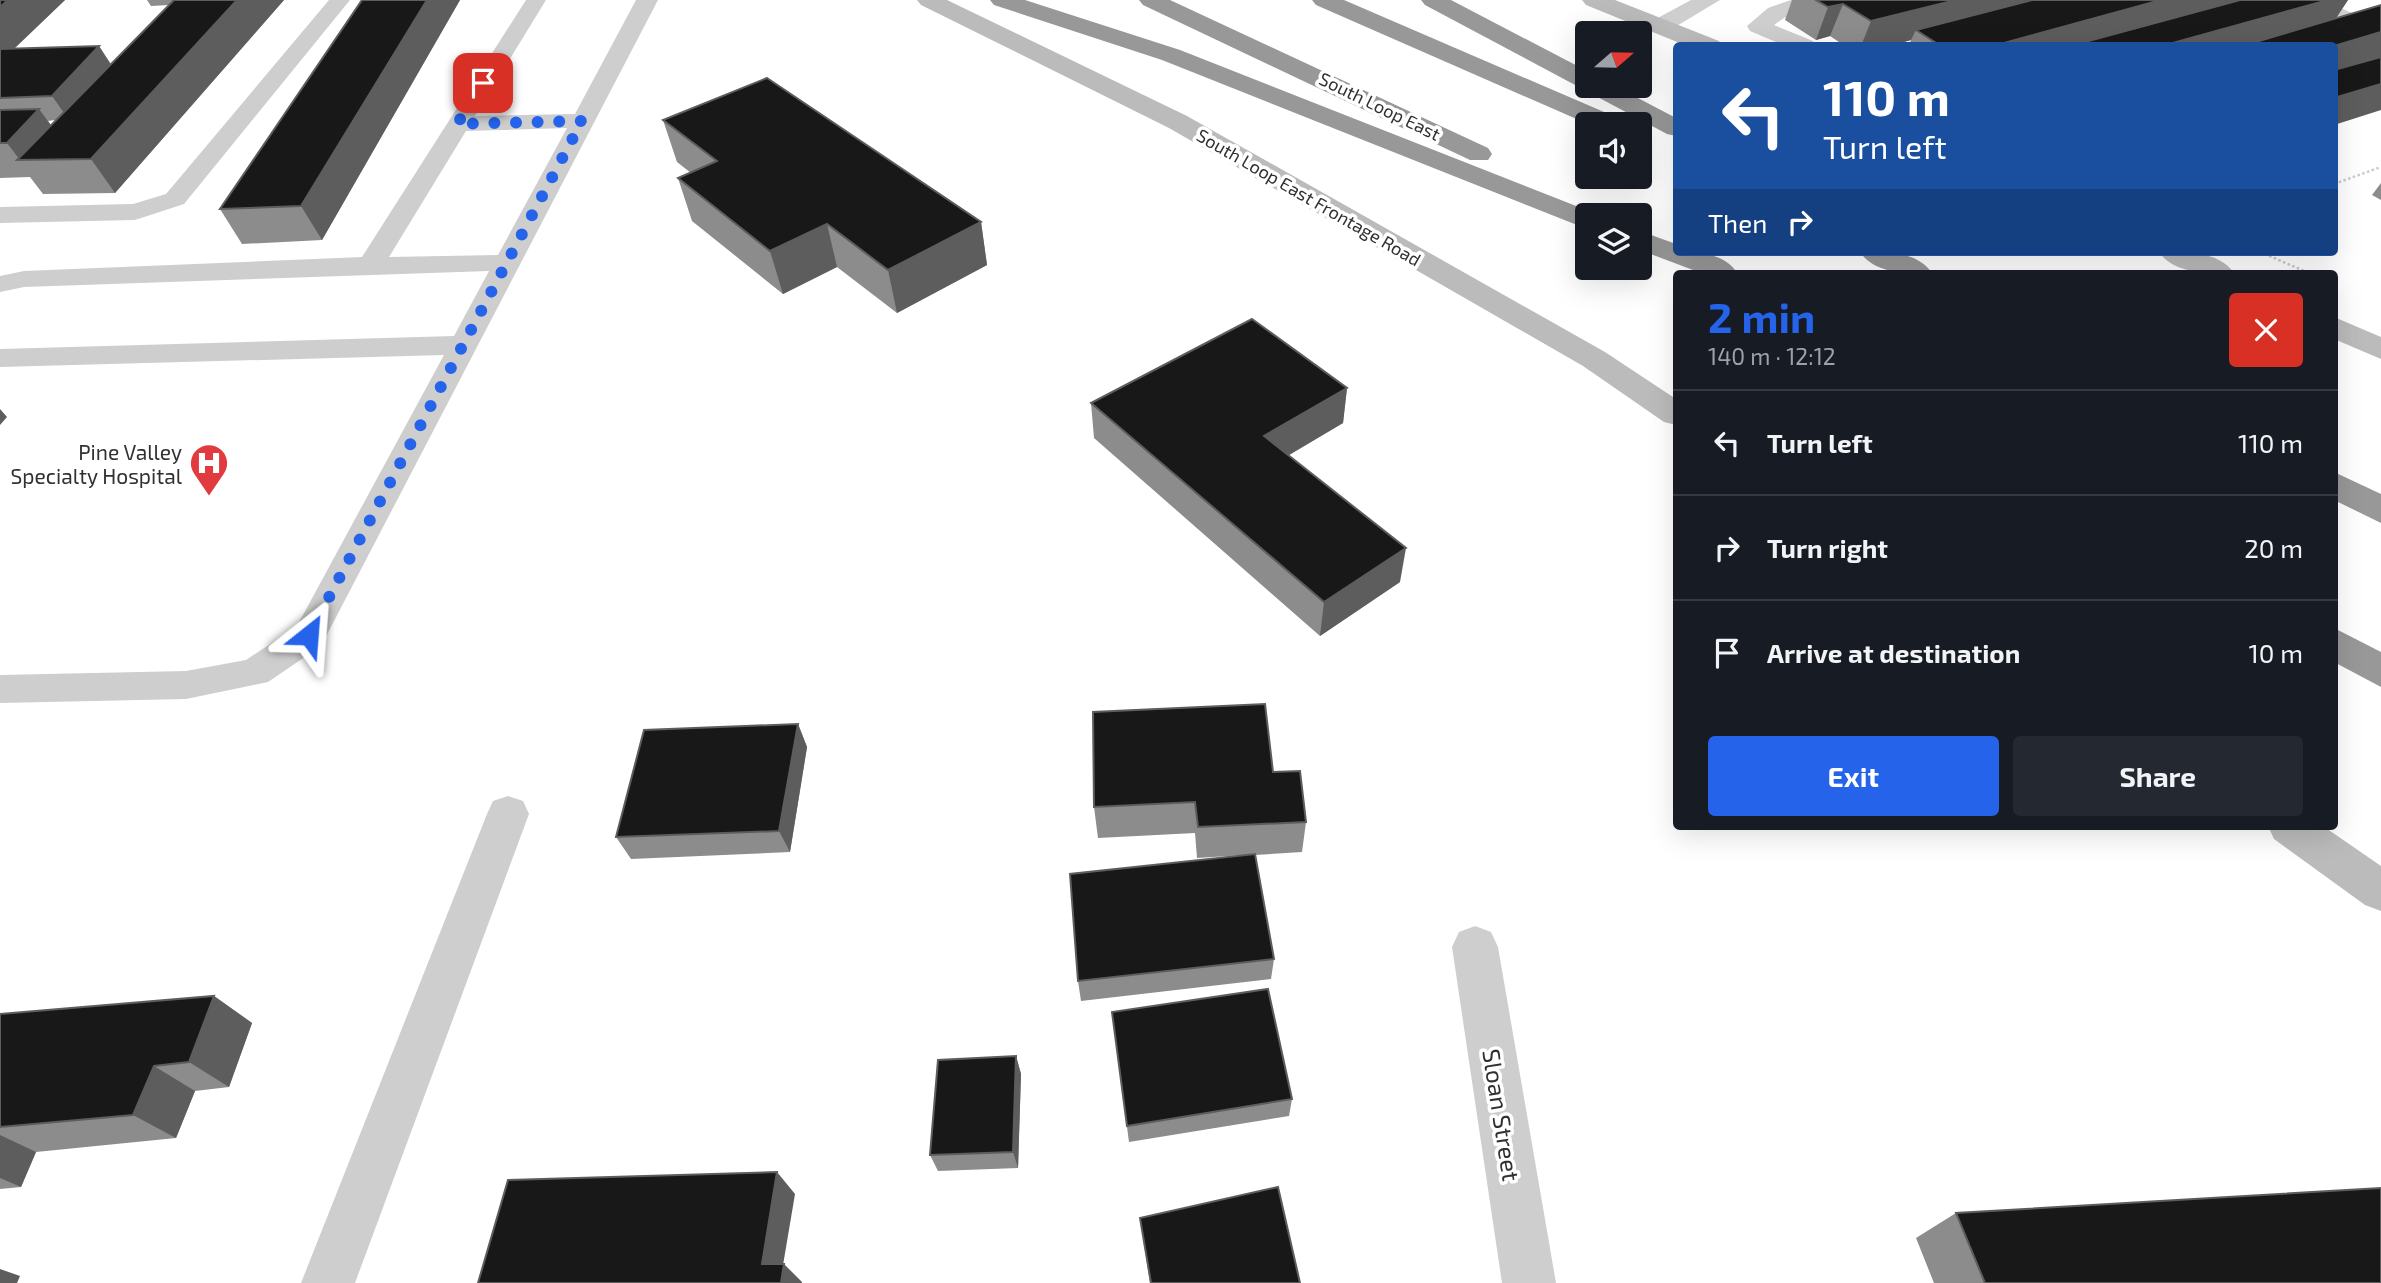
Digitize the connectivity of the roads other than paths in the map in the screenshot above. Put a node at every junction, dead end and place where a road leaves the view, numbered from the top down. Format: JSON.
{"nodes":[{"id":1,"x":340,"y":0,"type":"edge"},
{"id":2,"x":536,"y":0,"type":"edge"},
{"id":3,"x":647,"y":0,"type":"edge"},
{"id":4,"x":929,"y":0,"type":"edge"},
{"id":5,"x":1002,"y":0,"type":"edge"},
{"id":6,"x":1151,"y":0,"type":"edge"},
{"id":7,"x":1324,"y":0,"type":"edge"},
{"id":8,"x":1433,"y":0,"type":"edge"},
{"id":9,"x":1594,"y":0,"type":"edge"},
{"id":10,"x":1708,"y":0,"type":"edge"},
{"id":11,"x":1811,"y":0,"type":"edge"},
{"id":12,"x":2306,"y":0,"type":"edge"},
{"id":13,"x":1662,"y":25,"type":"junction"},
{"id":14,"x":2381,"y":34,"type":"edge"},
{"id":15,"x":1701,"y":42,"type":"edge"},
{"id":16,"x":1796,"y":42,"type":"edge"},
{"id":17,"x":1575,"y":75,"type":"edge"},
{"id":18,"x":1619,"y":98,"type":"edge"},
{"id":19,"x":1581,"y":112,"type":"edge"},
{"id":20,"x":582,"y":121,"type":"junction"},
{"id":21,"x":457,"y":124,"type":"junction"},
{"id":22,"x":1673,"y":126,"type":"edge"},
{"id":23,"x":1652,"y":143,"type":"edge"},
{"id":24,"x":1673,"y":153,"type":"edge"},
{"id":25,"x":1581,"y":203,"type":"edge"},
{"id":26,"x":1575,"y":214,"type":"edge"},
{"id":27,"x":0,"y":215,"type":"edge"},
{"id":28,"x":1652,"y":238,"type":"edge"},
{"id":29,"x":1652,"y":245,"type":"edge"},
{"id":30,"x":1673,"y":248,"type":"edge"},
{"id":31,"x":1673,"y":253,"type":"edge"},
{"id":32,"x":1682,"y":256,"type":"edge"},
{"id":33,"x":1690,"y":256,"type":"edge"},
{"id":34,"x":1883,"y":256,"type":"edge"},
{"id":35,"x":1905,"y":256,"type":"edge"},
{"id":36,"x":2183,"y":256,"type":"edge"},
{"id":37,"x":507,"y":263,"type":"junction"},
{"id":38,"x":370,"y":265,"type":"junction"},
{"id":39,"x":1718,"y":270,"type":"edge"},
{"id":40,"x":1719,"y":270,"type":"edge"},
{"id":41,"x":1911,"y":270,"type":"edge"},
{"id":42,"x":1929,"y":270,"type":"edge"},
{"id":43,"x":2213,"y":270,"type":"edge"},
{"id":44,"x":0,"y":284,"type":"edge"},
{"id":45,"x":2338,"y":329,"type":"edge"},
{"id":46,"x":463,"y":345,"type":"junction"},
{"id":47,"x":2381,"y":349,"type":"edge"},
{"id":48,"x":0,"y":358,"type":"edge"},
{"id":49,"x":1673,"y":412,"type":"edge"},
{"id":50,"x":2338,"y":486,"type":"edge"},
{"id":51,"x":2381,"y":510,"type":"edge"},
{"id":52,"x":2338,"y":645,"type":"edge"},
{"id":53,"x":2381,"y":671,"type":"edge"},
{"id":54,"x":0,"y":689,"type":"edge"},
{"id":55,"x":508,"y":814,"type":"dead end"},
{"id":56,"x":2295,"y":830,"type":"edge"},
{"id":57,"x":2381,"y":891,"type":"edge"},
{"id":58,"x":1475,"y":947,"type":"dead end"},
{"id":59,"x":328,"y":1283,"type":"edge"},
{"id":60,"x":1529,"y":1283,"type":"edge"}],
"edges":[{"from":1,"to":27,"type":"lane"},
{"from":2,"to":21,"type":"lane"},
{"from":3,"to":20,"type":"lane"},
{"from":4,"to":49,"type":"main road","name":"South Loop East Frontage Road"},
{"from":5,"to":26,"type":"highway"},
{"from":6,"to":25,"type":"highway","name":"South Loop East"},
{"from":7,"to":19,"type":"highway"},
{"from":8,"to":17,"type":"highway"},
{"from":9,"to":13,"type":"main road"},
{"from":10,"to":13,"type":"street"},
{"from":11,"to":16,"type":"lane"},
{"from":12,"to":14,"type":"lane"},
{"from":13,"to":15,"type":"main road"},
{"from":18,"to":22,"type":"highway"},
{"from":20,"to":21,"type":"lane"},
{"from":20,"to":37,"type":"lane"},
{"from":21,"to":38,"type":"lane"},
{"from":23,"to":24,"type":"highway"},
{"from":28,"to":30,"type":"highway"},
{"from":29,"to":31,"type":"highway"},
{"from":32,"to":39,"type":"highway"},
{"from":33,"to":40,"type":"highway"},
{"from":34,"to":41,"type":"highway"},
{"from":35,"to":42,"type":"highway"},
{"from":36,"to":43,"type":"main road"},
{"from":37,"to":38,"type":"lane"},
{"from":37,"to":46,"type":"lane"},
{"from":38,"to":44,"type":"lane"},
{"from":45,"to":47,"type":"main road"},
{"from":46,"to":48,"type":"lane"},
{"from":46,"to":54,"type":"lane"},
{"from":50,"to":51,"type":"highway"},
{"from":52,"to":53,"type":"highway"},
{"from":55,"to":59,"type":"street"},
{"from":56,"to":57,"type":"main road"},
{"from":58,"to":60,"type":"street","name":"Sloan Street"}]}
